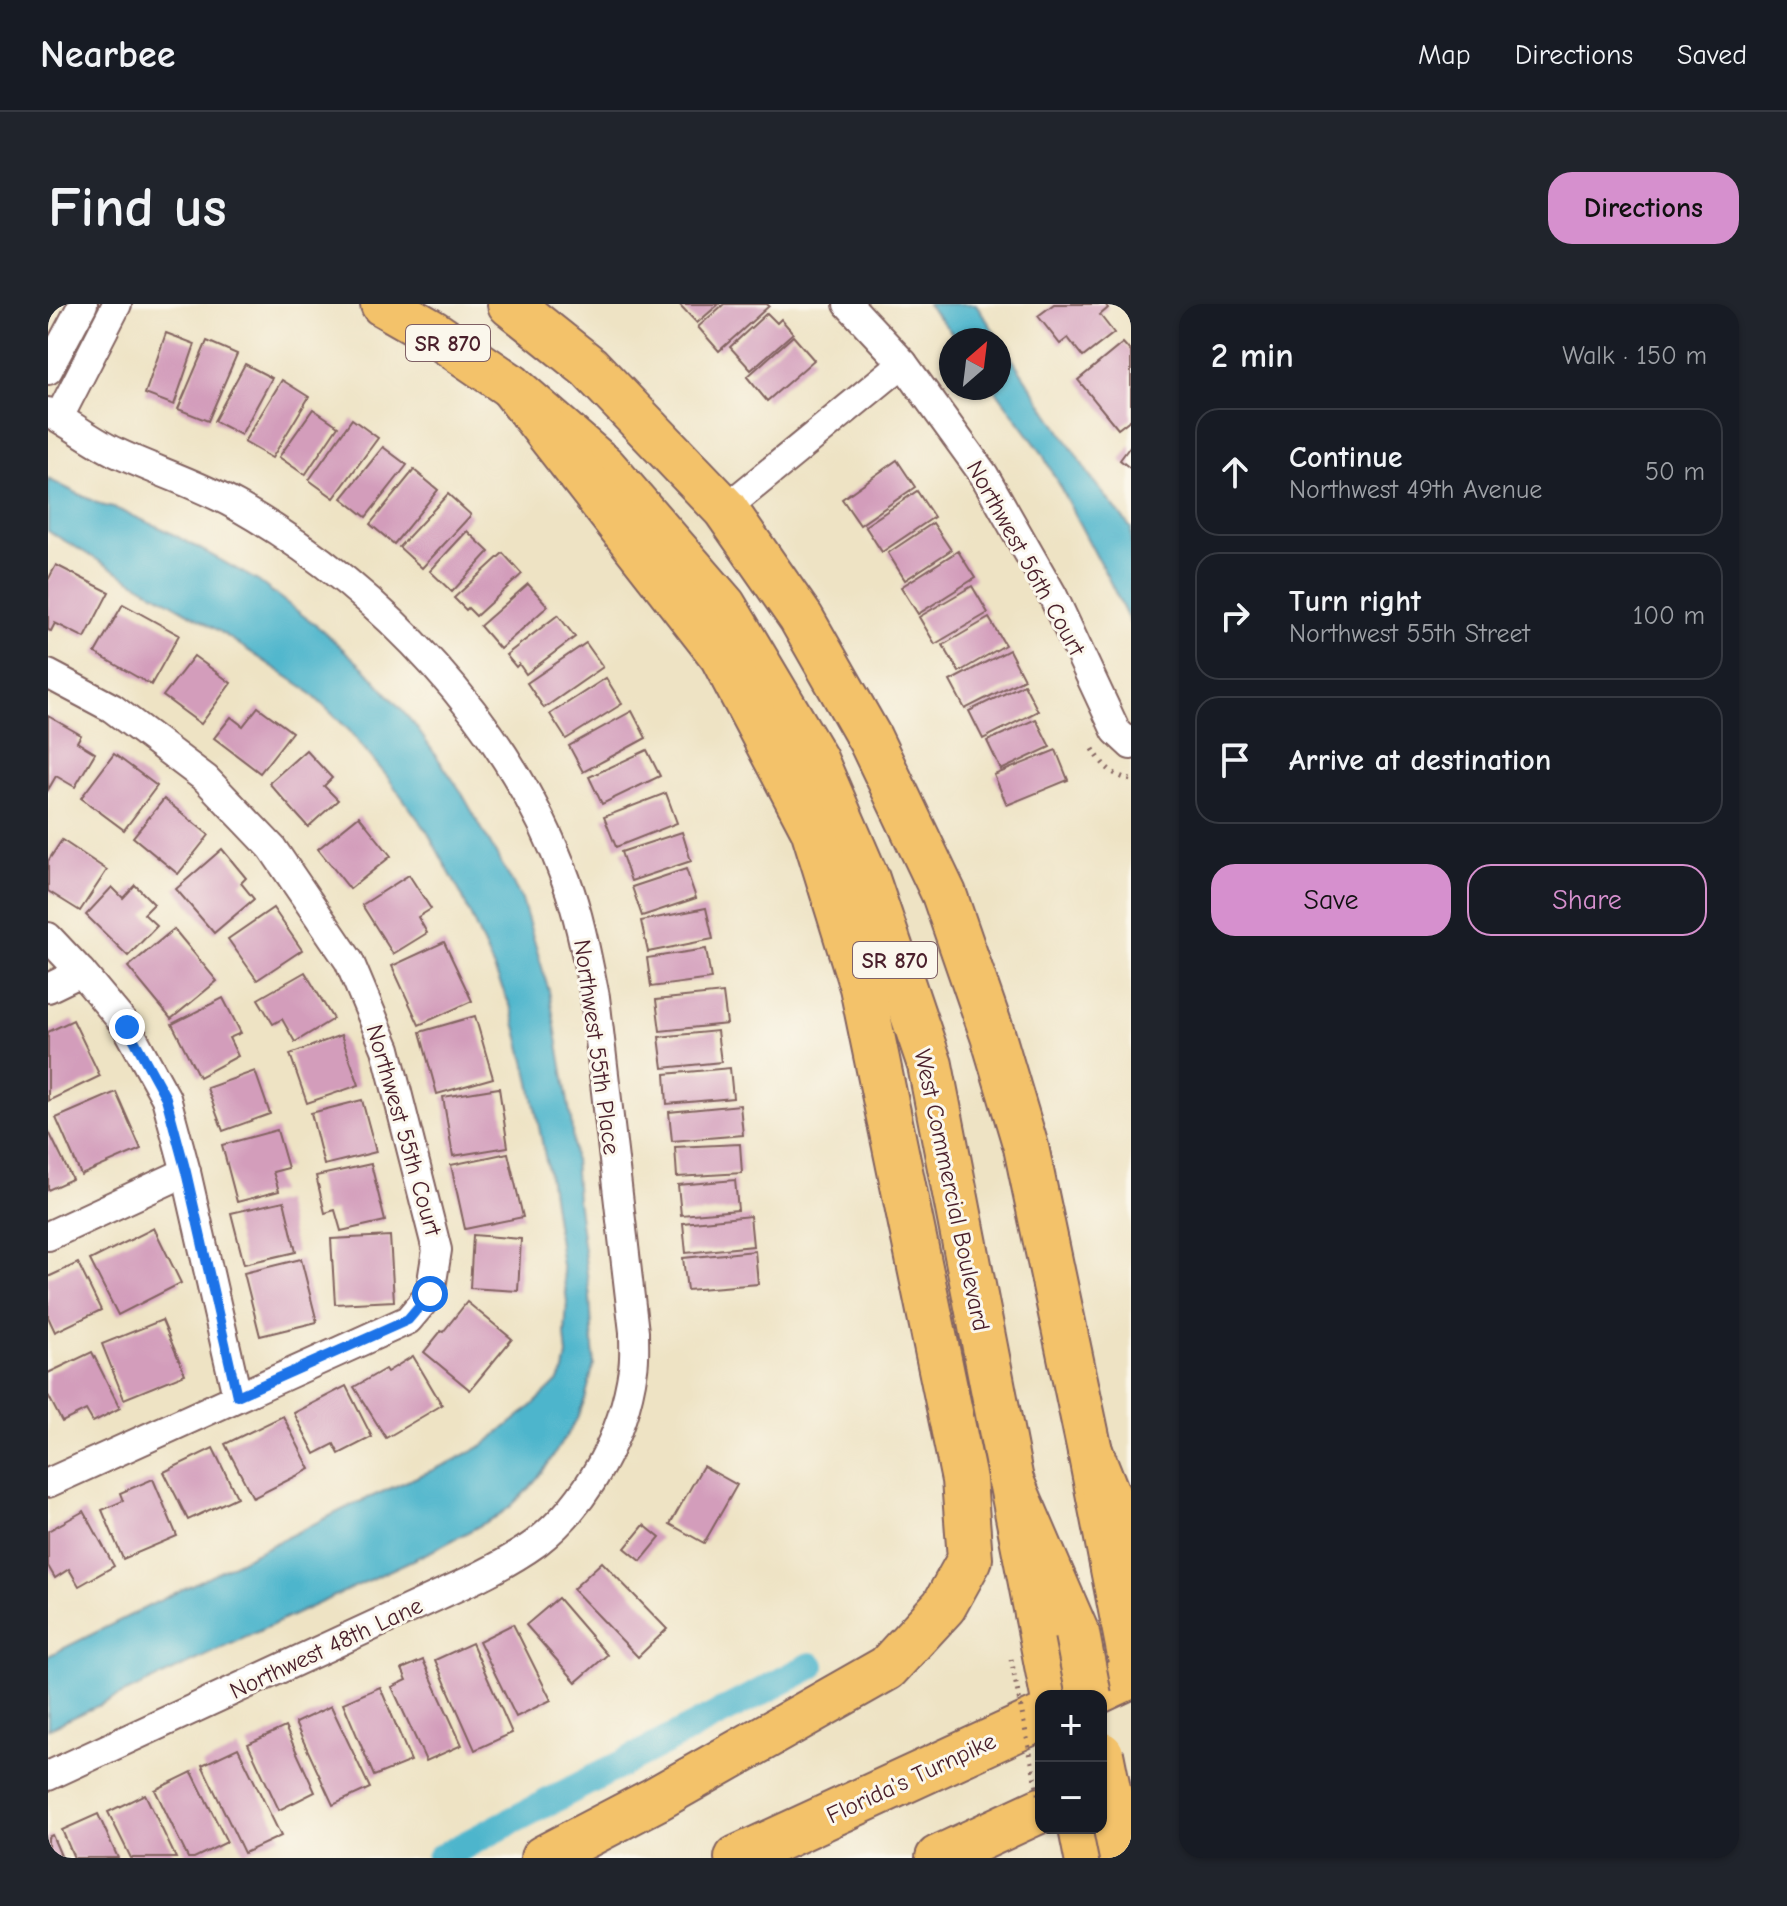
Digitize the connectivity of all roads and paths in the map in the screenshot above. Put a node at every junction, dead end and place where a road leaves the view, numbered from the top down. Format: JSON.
{"nodes":[{"id":1,"x":83,"y":304,"type":"edge"},
{"id":2,"x":117,"y":304,"type":"edge"},
{"id":3,"x":383,"y":304,"type":"edge"},
{"id":4,"x":510,"y":304,"type":"edge"},
{"id":5,"x":848,"y":304,"type":"edge"},
{"id":6,"x":903,"y":363,"type":"junction"},
{"id":7,"x":48,"y":370,"type":"edge"},
{"id":8,"x":511,"y":386,"type":"junction"},
{"id":9,"x":53,"y":414,"type":"edge"},
{"id":10,"x":725,"y":509,"type":"junction"},
{"id":11,"x":48,"y":674,"type":"edge"},
{"id":12,"x":1088,"y":736,"type":"dead end"},
{"id":13,"x":1131,"y":745,"type":"edge"},
{"id":14,"x":1131,"y":780,"type":"edge"},
{"id":15,"x":48,"y":937,"type":"edge"},
{"id":16,"x":81,"y":972,"type":"junction"},
{"id":17,"x":48,"y":988,"type":"edge"},
{"id":18,"x":186,"y":1172,"type":"junction"},
{"id":19,"x":48,"y":1236,"type":"edge"},
{"id":20,"x":237,"y":1396,"type":"junction"},
{"id":21,"x":1090,"y":1451,"type":"junction"},
{"id":22,"x":48,"y":1483,"type":"edge"},
{"id":23,"x":584,"y":1491,"type":"joint"},
{"id":24,"x":1131,"y":1553,"type":"edge"},
{"id":25,"x":1043,"y":1646,"type":"junction"},
{"id":26,"x":1131,"y":1661,"type":"edge"},
{"id":27,"x":1131,"y":1676,"type":"edge"},
{"id":28,"x":1052,"y":1690,"type":"edge"},
{"id":29,"x":1083,"y":1690,"type":"edge"},
{"id":30,"x":1102,"y":1690,"type":"edge"},
{"id":31,"x":1035,"y":1721,"type":"edge"},
{"id":32,"x":1042,"y":1762,"type":"edge"},
{"id":33,"x":1103,"y":1762,"type":"edge"},
{"id":34,"x":1131,"y":1768,"type":"edge"},
{"id":35,"x":48,"y":1776,"type":"edge"},
{"id":36,"x":1107,"y":1779,"type":"edge"},
{"id":37,"x":1035,"y":1812,"type":"edge"},
{"id":38,"x":1082,"y":1834,"type":"edge"},
{"id":39,"x":543,"y":1858,"type":"edge"},
{"id":40,"x":737,"y":1858,"type":"edge"},
{"id":41,"x":938,"y":1858,"type":"edge"},
{"id":42,"x":1087,"y":1858,"type":"edge"},
{"id":43,"x":1122,"y":1858,"type":"edge"}],
"edges":[{"from":1,"to":7,"type":"street"},
{"from":2,"to":9,"type":"street"},
{"from":3,"to":8,"type":"highway","name":"West Commercial Boulevard","number":"SR 870"},
{"from":4,"to":10,"type":"highway","number":"SR 870"},
{"from":5,"to":6,"type":"street","name":"Northwest 56th Court"},
{"from":6,"to":10,"type":"street"},
{"from":6,"to":13,"type":"street","name":"Northwest 56th Court"},
{"from":8,"to":25,"type":"highway","name":"West Commercial Boulevard","number":"SR 870"},
{"from":8,"to":39,"type":"highway"},
{"from":9,"to":23,"type":"street","name":"Northwest 55th Place"},
{"from":10,"to":21,"type":"highway","number":"SR 870"},
{"from":11,"to":20,"type":"street","name":"Northwest 55th Court"},
{"from":12,"to":14,"type":"path"},
{"from":15,"to":16,"type":"street"},
{"from":16,"to":17,"type":"street"},
{"from":16,"to":18,"type":"street"},
{"from":18,"to":19,"type":"street"},
{"from":18,"to":20,"type":"street"},
{"from":20,"to":22,"type":"street"},
{"from":21,"to":24,"type":"highway"},
{"from":21,"to":26,"type":"highway","number":"SR 870"},
{"from":23,"to":35,"type":"street","name":"Northwest 48th Lane"},
{"from":25,"to":28,"type":"highway"},
{"from":25,"to":29,"type":"highway","bridge":true},
{"from":25,"to":32,"type":"path","bridge":true},
{"from":27,"to":30,"type":"highway"},
{"from":31,"to":40,"type":"highway","name":"Florida's Turnpike"},
{"from":33,"to":43,"type":"highway","bridge":true},
{"from":34,"to":36,"type":"highway"},
{"from":37,"to":41,"type":"highway"},
{"from":38,"to":42,"type":"highway"}]}
